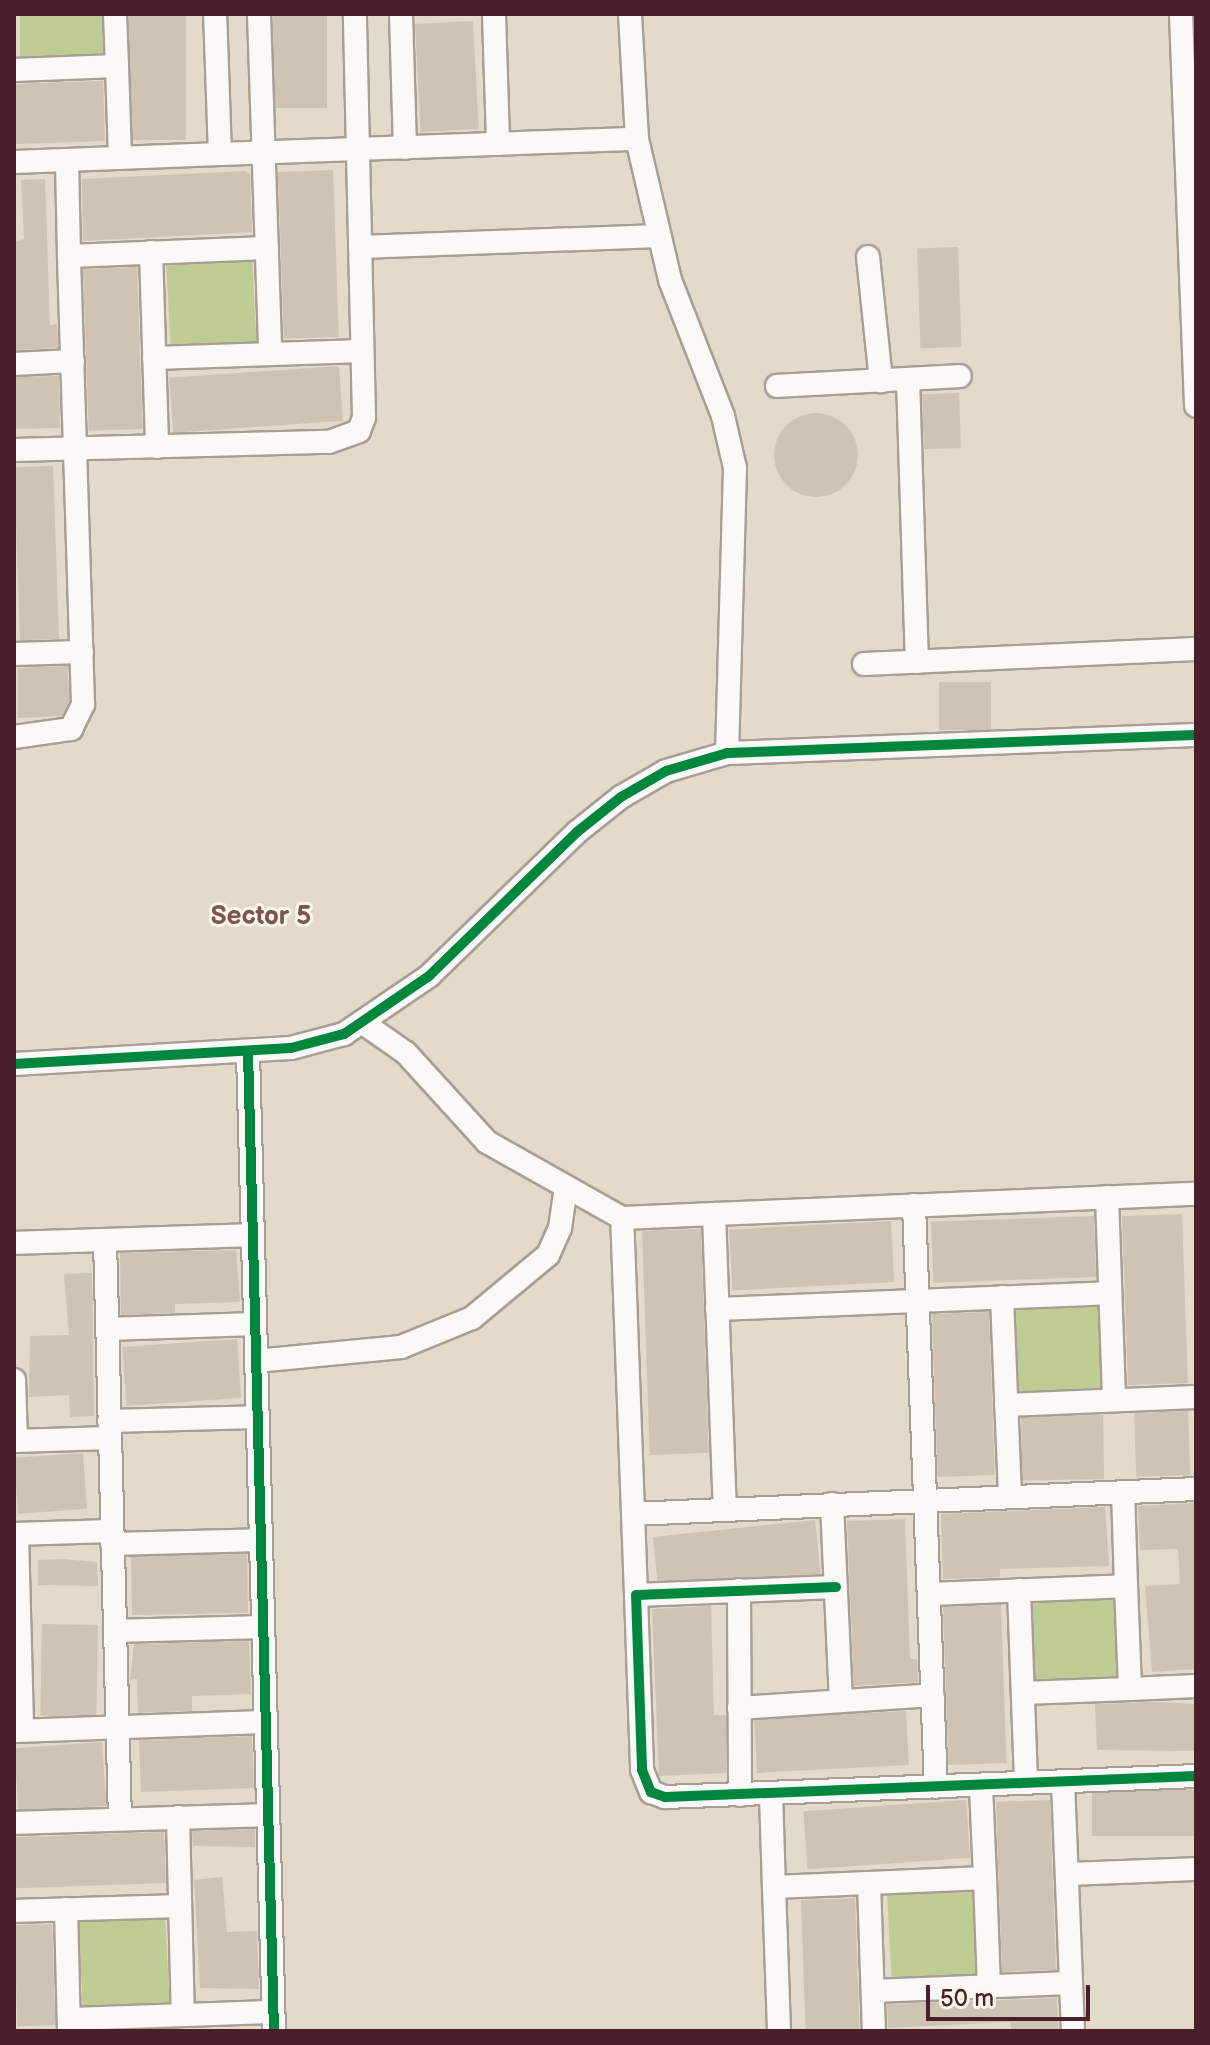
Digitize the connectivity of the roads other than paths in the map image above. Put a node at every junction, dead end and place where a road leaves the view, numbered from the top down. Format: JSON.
{"nodes":[{"id":1,"x":115,"y":14,"type":"edge"},
{"id":2,"x":215,"y":14,"type":"edge"},
{"id":3,"x":259,"y":14,"type":"edge"},
{"id":4,"x":355,"y":14,"type":"edge"},
{"id":5,"x":401,"y":14,"type":"edge"},
{"id":6,"x":494,"y":14,"type":"edge"},
{"id":7,"x":630,"y":14,"type":"edge"},
{"id":8,"x":1181,"y":14,"type":"edge"},
{"id":9,"x":117,"y":66,"type":"junction"},
{"id":10,"x":14,"y":70,"type":"edge"},
{"id":11,"x":637,"y":139,"type":"junction"},
{"id":12,"x":498,"y":144,"type":"junction"},
{"id":13,"x":405,"y":148,"type":"junction"},
{"id":14,"x":358,"y":149,"type":"junction"},
{"id":15,"x":264,"y":153,"type":"junction"},
{"id":16,"x":220,"y":154,"type":"junction"},
{"id":17,"x":120,"y":158,"type":"junction"},
{"id":18,"x":67,"y":160,"type":"junction"},
{"id":19,"x":14,"y":162,"type":"edge"},
{"id":20,"x":659,"y":236,"type":"junction"},
{"id":21,"x":360,"y":247,"type":"junction"},
{"id":22,"x":267,"y":248,"type":"junction"},
{"id":23,"x":151,"y":252,"type":"junction"},
{"id":24,"x":69,"y":256,"type":"junction"},
{"id":25,"x":868,"y":257,"type":"dead end"},
{"id":26,"x":362,"y":351,"type":"junction"},
{"id":27,"x":270,"y":354,"type":"junction"},
{"id":28,"x":154,"y":358,"type":"junction"},
{"id":29,"x":73,"y":361,"type":"junction"},
{"id":30,"x":14,"y":364,"type":"edge"},
{"id":31,"x":960,"y":376,"type":"dead end"},
{"id":32,"x":908,"y":379,"type":"junction"},
{"id":33,"x":881,"y":381,"type":"junction"},
{"id":34,"x":777,"y":386,"type":"dead end"},
{"id":35,"x":1196,"y":406,"type":"edge"},
{"id":36,"x":157,"y":447,"type":"junction"},
{"id":37,"x":76,"y":449,"type":"junction"},
{"id":38,"x":14,"y":450,"type":"edge"},
{"id":39,"x":1196,"y":649,"type":"edge"},
{"id":40,"x":82,"y":652,"type":"junction"},
{"id":41,"x":14,"y":654,"type":"edge"},
{"id":42,"x":917,"y":662,"type":"junction"},
{"id":43,"x":864,"y":664,"type":"dead end"},
{"id":44,"x":1196,"y":735,"type":"edge"},
{"id":45,"x":14,"y":737,"type":"edge"},
{"id":46,"x":727,"y":753,"type":"junction"},
{"id":47,"x":363,"y":1023,"type":"junction"},
{"id":48,"x":248,"y":1052,"type":"junction"},
{"id":49,"x":14,"y":1064,"type":"edge"},
{"id":50,"x":566,"y":1187,"type":"junction"},
{"id":51,"x":1196,"y":1194,"type":"edge"},
{"id":52,"x":1107,"y":1197,"type":"junction"},
{"id":53,"x":914,"y":1205,"type":"junction"},
{"id":54,"x":714,"y":1214,"type":"junction"},
{"id":55,"x":622,"y":1218,"type":"junction"},
{"id":56,"x":252,"y":1235,"type":"junction"},
{"id":57,"x":105,"y":1240,"type":"junction"},
{"id":58,"x":14,"y":1243,"type":"edge"},
{"id":59,"x":1110,"y":1293,"type":"junction"},
{"id":60,"x":1002,"y":1297,"type":"junction"},
{"id":61,"x":918,"y":1301,"type":"junction"},
{"id":62,"x":717,"y":1309,"type":"junction"},
{"id":63,"x":255,"y":1324,"type":"junction"},
{"id":64,"x":107,"y":1329,"type":"junction"},
{"id":65,"x":256,"y":1361,"type":"junction"},
{"id":66,"x":14,"y":1380,"type":"edge"},
{"id":67,"x":1196,"y":1397,"type":"edge"},
{"id":68,"x":1114,"y":1400,"type":"junction"},
{"id":69,"x":1006,"y":1405,"type":"junction"},
{"id":70,"x":257,"y":1417,"type":"junction"},
{"id":71,"x":109,"y":1430,"type":"junction"},
{"id":72,"x":15,"y":1441,"type":"edge"},
{"id":73,"x":1196,"y":1489,"type":"edge"},
{"id":74,"x":1123,"y":1492,"type":"junction"},
{"id":75,"x":1010,"y":1497,"type":"junction"},
{"id":76,"x":925,"y":1500,"type":"junction"},
{"id":77,"x":832,"y":1504,"type":"junction"},
{"id":78,"x":725,"y":1509,"type":"junction"},
{"id":79,"x":633,"y":1514,"type":"junction"},
{"id":80,"x":16,"y":1534,"type":"edge"},
{"id":81,"x":112,"y":1537,"type":"junction"},
{"id":82,"x":260,"y":1540,"type":"junction"},
{"id":83,"x":1126,"y":1586,"type":"junction"},
{"id":84,"x":836,"y":1587,"type":"junction"},
{"id":85,"x":739,"y":1590,"type":"junction"},
{"id":86,"x":1019,"y":1590,"type":"junction"},
{"id":87,"x":929,"y":1594,"type":"junction"},
{"id":88,"x":636,"y":1595,"type":"junction"},
{"id":89,"x":17,"y":1622,"type":"edge"},
{"id":90,"x":263,"y":1627,"type":"junction"},
{"id":91,"x":115,"y":1631,"type":"junction"},
{"id":92,"x":1196,"y":1686,"type":"edge"},
{"id":93,"x":1130,"y":1689,"type":"junction"},
{"id":94,"x":1023,"y":1693,"type":"junction"},
{"id":95,"x":933,"y":1695,"type":"junction"},
{"id":96,"x":841,"y":1701,"type":"junction"},
{"id":97,"x":739,"y":1708,"type":"junction"},
{"id":98,"x":265,"y":1722,"type":"junction"},
{"id":99,"x":117,"y":1727,"type":"junction"},
{"id":100,"x":18,"y":1730,"type":"edge"},
{"id":101,"x":1196,"y":1776,"type":"edge"},
{"id":102,"x":1063,"y":1782,"type":"junction"},
{"id":103,"x":1026,"y":1783,"type":"junction"},
{"id":104,"x":981,"y":1785,"type":"junction"},
{"id":105,"x":936,"y":1787,"type":"junction"},
{"id":106,"x":771,"y":1794,"type":"junction"},
{"id":107,"x":740,"y":1795,"type":"junction"},
{"id":108,"x":268,"y":1815,"type":"junction"},
{"id":109,"x":178,"y":1817,"type":"junction"},
{"id":110,"x":120,"y":1819,"type":"junction"},
{"id":111,"x":14,"y":1823,"type":"edge"},
{"id":112,"x":1196,"y":1869,"type":"edge"},
{"id":113,"x":1067,"y":1874,"type":"junction"},
{"id":114,"x":985,"y":1878,"type":"junction"},
{"id":115,"x":869,"y":1883,"type":"junction"},
{"id":116,"x":774,"y":1887,"type":"junction"},
{"id":117,"x":180,"y":1906,"type":"junction"},
{"id":118,"x":66,"y":1909,"type":"junction"},
{"id":119,"x":14,"y":1911,"type":"edge"},
{"id":120,"x":1071,"y":1983,"type":"junction"},
{"id":121,"x":989,"y":1987,"type":"junction"},
{"id":122,"x":873,"y":1991,"type":"junction"},
{"id":123,"x":183,"y":2015,"type":"junction"},
{"id":124,"x":273,"y":2022,"type":"edge"},
{"id":125,"x":69,"y":2025,"type":"edge"},
{"id":126,"x":779,"y":2031,"type":"edge"},
{"id":127,"x":874,"y":2031,"type":"edge"},
{"id":128,"x":1073,"y":2031,"type":"edge"}],
"edges":[{"from":1,"to":9,"type":"street"},
{"from":2,"to":16,"type":"street"},
{"from":3,"to":15,"type":"street"},
{"from":4,"to":14,"type":"street"},
{"from":5,"to":13,"type":"street"},
{"from":6,"to":12,"type":"street"},
{"from":7,"to":11,"type":"street"},
{"from":8,"to":35,"type":"street"},
{"from":9,"to":10,"type":"street"},
{"from":9,"to":17,"type":"street"},
{"from":11,"to":12,"type":"street"},
{"from":11,"to":20,"type":"street"},
{"from":12,"to":13,"type":"street"},
{"from":13,"to":14,"type":"street"},
{"from":14,"to":15,"type":"street"},
{"from":14,"to":21,"type":"street"},
{"from":15,"to":16,"type":"street"},
{"from":15,"to":22,"type":"street"},
{"from":16,"to":17,"type":"street"},
{"from":17,"to":18,"type":"street"},
{"from":18,"to":19,"type":"street"},
{"from":18,"to":24,"type":"street"},
{"from":20,"to":21,"type":"street"},
{"from":20,"to":46,"type":"street"},
{"from":21,"to":26,"type":"street"},
{"from":22,"to":23,"type":"street"},
{"from":22,"to":27,"type":"street"},
{"from":23,"to":24,"type":"street"},
{"from":23,"to":28,"type":"street"},
{"from":24,"to":29,"type":"street"},
{"from":25,"to":33,"type":"street"},
{"from":26,"to":27,"type":"street"},
{"from":26,"to":36,"type":"street"},
{"from":27,"to":28,"type":"street"},
{"from":28,"to":36,"type":"street"},
{"from":29,"to":30,"type":"street"},
{"from":29,"to":37,"type":"street"},
{"from":31,"to":32,"type":"street"},
{"from":32,"to":33,"type":"street"},
{"from":32,"to":42,"type":"street"},
{"from":33,"to":34,"type":"street"},
{"from":36,"to":37,"type":"street"},
{"from":37,"to":38,"type":"street"},
{"from":37,"to":40,"type":"street"},
{"from":39,"to":42,"type":"street"},
{"from":40,"to":41,"type":"street"},
{"from":40,"to":45,"type":"street"},
{"from":42,"to":43,"type":"street"},
{"from":44,"to":46,"type":"street"},
{"from":46,"to":47,"type":"street"},
{"from":47,"to":48,"type":"street"},
{"from":47,"to":50,"type":"street"},
{"from":48,"to":49,"type":"street"},
{"from":48,"to":56,"type":"street"},
{"from":50,"to":55,"type":"street"},
{"from":50,"to":65,"type":"street"},
{"from":51,"to":52,"type":"street"},
{"from":52,"to":53,"type":"street"},
{"from":52,"to":59,"type":"street"},
{"from":53,"to":54,"type":"street"},
{"from":53,"to":61,"type":"street"},
{"from":54,"to":55,"type":"street"},
{"from":54,"to":62,"type":"street"},
{"from":55,"to":79,"type":"street"},
{"from":56,"to":57,"type":"street"},
{"from":56,"to":63,"type":"street"},
{"from":57,"to":58,"type":"street"},
{"from":57,"to":64,"type":"street"},
{"from":59,"to":60,"type":"street"},
{"from":59,"to":68,"type":"street"},
{"from":60,"to":61,"type":"street"},
{"from":60,"to":69,"type":"street"},
{"from":61,"to":62,"type":"street"},
{"from":61,"to":76,"type":"street"},
{"from":62,"to":78,"type":"street"},
{"from":63,"to":64,"type":"street"},
{"from":63,"to":65,"type":"street"},
{"from":64,"to":71,"type":"street"},
{"from":65,"to":70,"type":"street"},
{"from":66,"to":72,"type":"street"},
{"from":67,"to":68,"type":"street"},
{"from":68,"to":69,"type":"street"},
{"from":69,"to":75,"type":"street"},
{"from":70,"to":71,"type":"street"},
{"from":70,"to":82,"type":"street"},
{"from":71,"to":72,"type":"street"},
{"from":71,"to":81,"type":"street"},
{"from":73,"to":74,"type":"street"},
{"from":74,"to":75,"type":"street"},
{"from":74,"to":83,"type":"street"},
{"from":75,"to":76,"type":"street"},
{"from":76,"to":77,"type":"street"},
{"from":76,"to":87,"type":"street"},
{"from":77,"to":78,"type":"street"},
{"from":77,"to":84,"type":"street"},
{"from":78,"to":79,"type":"street"},
{"from":79,"to":88,"type":"street"},
{"from":80,"to":81,"type":"street"},
{"from":80,"to":89,"type":"street"},
{"from":81,"to":82,"type":"street"},
{"from":81,"to":91,"type":"street"},
{"from":82,"to":90,"type":"street"},
{"from":83,"to":86,"type":"street"},
{"from":83,"to":93,"type":"street"},
{"from":84,"to":85,"type":"street"},
{"from":84,"to":96,"type":"street"},
{"from":85,"to":88,"type":"street"},
{"from":85,"to":97,"type":"street"},
{"from":86,"to":87,"type":"street"},
{"from":86,"to":94,"type":"street"},
{"from":87,"to":95,"type":"street"},
{"from":88,"to":107,"type":"street"},
{"from":89,"to":100,"type":"street"},
{"from":90,"to":91,"type":"street"},
{"from":90,"to":98,"type":"street"},
{"from":91,"to":99,"type":"street"},
{"from":92,"to":93,"type":"street"},
{"from":93,"to":94,"type":"street"},
{"from":94,"to":103,"type":"street"},
{"from":95,"to":96,"type":"street"},
{"from":95,"to":105,"type":"street"},
{"from":96,"to":97,"type":"street"},
{"from":97,"to":107,"type":"street"},
{"from":98,"to":99,"type":"street"},
{"from":98,"to":108,"type":"street"},
{"from":99,"to":100,"type":"street"},
{"from":99,"to":110,"type":"street"},
{"from":101,"to":102,"type":"street"},
{"from":102,"to":103,"type":"street"},
{"from":102,"to":113,"type":"street"},
{"from":103,"to":104,"type":"street"},
{"from":104,"to":105,"type":"street"},
{"from":104,"to":114,"type":"street"},
{"from":105,"to":106,"type":"street"},
{"from":106,"to":107,"type":"street"},
{"from":106,"to":116,"type":"street"},
{"from":108,"to":109,"type":"street"},
{"from":108,"to":124,"type":"street"},
{"from":109,"to":110,"type":"street"},
{"from":109,"to":117,"type":"street"},
{"from":110,"to":111,"type":"street"},
{"from":112,"to":113,"type":"street"},
{"from":113,"to":120,"type":"street"},
{"from":114,"to":115,"type":"street"},
{"from":114,"to":121,"type":"street"},
{"from":115,"to":116,"type":"street"},
{"from":115,"to":122,"type":"street"},
{"from":116,"to":126,"type":"street"},
{"from":117,"to":118,"type":"street"},
{"from":117,"to":123,"type":"street"},
{"from":118,"to":119,"type":"street"},
{"from":118,"to":125,"type":"street"},
{"from":120,"to":121,"type":"street"},
{"from":120,"to":128,"type":"street"},
{"from":121,"to":122,"type":"street"},
{"from":122,"to":127,"type":"street"},
{"from":123,"to":124,"type":"street"},
{"from":123,"to":125,"type":"street"}]}
